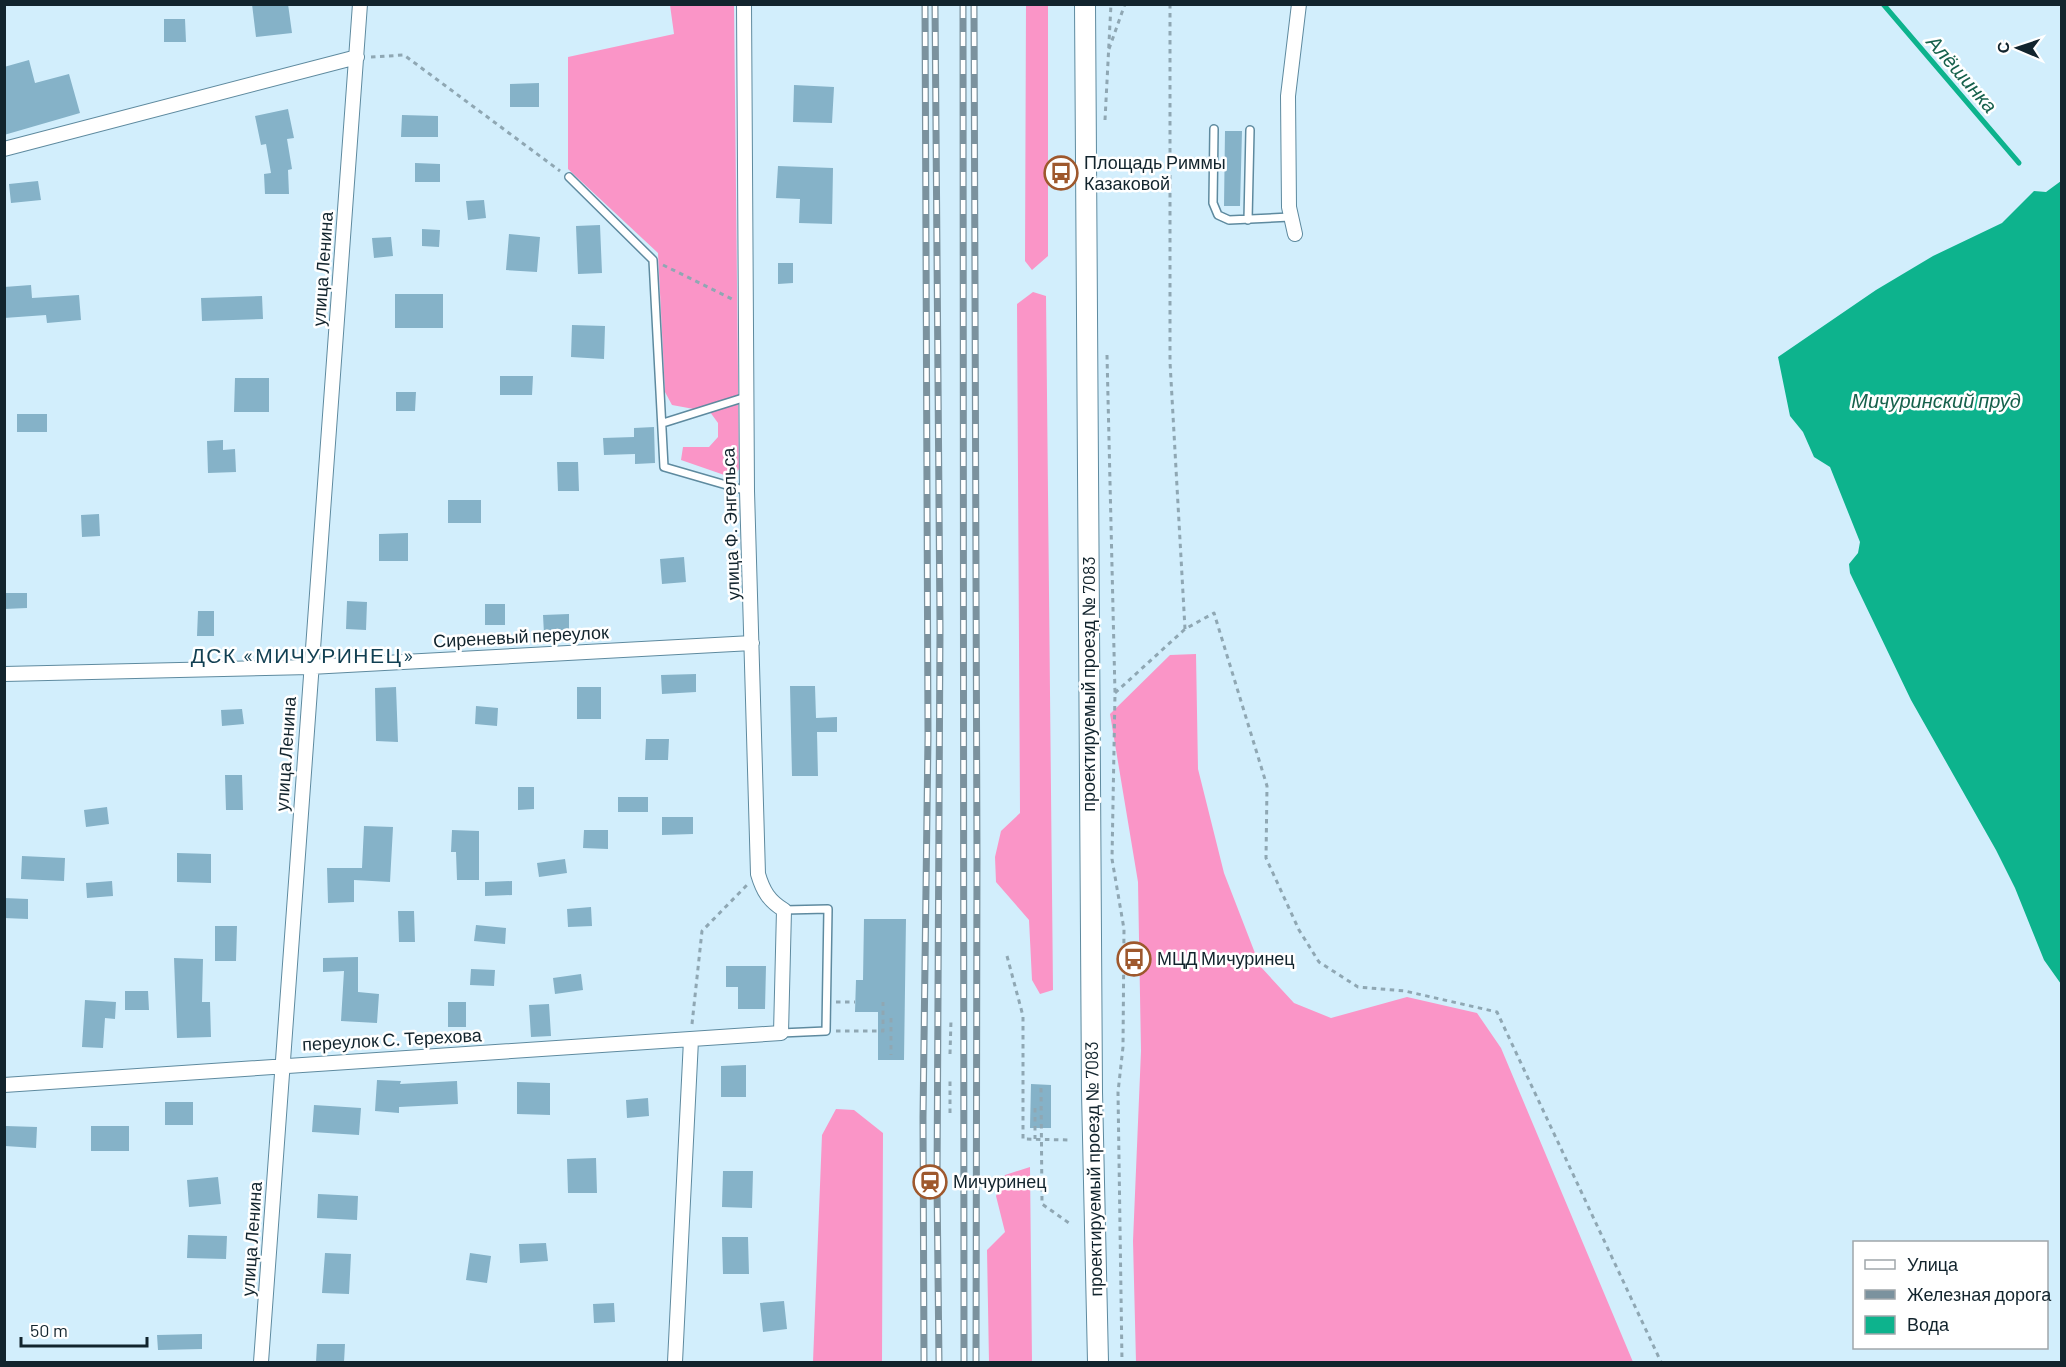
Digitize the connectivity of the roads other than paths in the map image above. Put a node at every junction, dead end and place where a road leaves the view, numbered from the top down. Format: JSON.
{"nodes":[{"id":1,"x":360,"y":4,"type":"edge"},
{"id":2,"x":744,"y":4,"type":"edge"},
{"id":3,"x":1085,"y":4,"type":"edge"},
{"id":4,"x":1299,"y":4,"type":"edge"},
{"id":5,"x":357,"y":57,"type":"junction"},
{"id":6,"x":1214,"y":129,"type":"dead end"},
{"id":7,"x":1250,"y":130,"type":"dead end"},
{"id":8,"x":4,"y":149,"type":"edge"},
{"id":9,"x":569,"y":177,"type":"road end"},
{"id":10,"x":1290,"y":217,"type":"junction"},
{"id":11,"x":1248,"y":220,"type":"junction"},
{"id":12,"x":1295,"y":234,"type":"dead end"},
{"id":13,"x":746,"y":397,"type":"junction"},
{"id":14,"x":663,"y":423,"type":"junction"},
{"id":15,"x":747,"y":491,"type":"junction"},
{"id":16,"x":752,"y":643,"type":"junction"},
{"id":17,"x":310,"y":667,"type":"junction"},
{"id":18,"x":4,"y":674,"type":"edge"},
{"id":19,"x":784,"y":910,"type":"junction"},
{"id":20,"x":781,"y":1033,"type":"junction"},
{"id":21,"x":691,"y":1040,"type":"junction"},
{"id":22,"x":284,"y":1065,"type":"junction"},
{"id":23,"x":4,"y":1084,"type":"edge"},
{"id":24,"x":261,"y":1362,"type":"edge"},
{"id":25,"x":675,"y":1362,"type":"edge"},
{"id":26,"x":1098,"y":1362,"type":"edge"}],
"edges":[{"from":1,"to":5,"type":"street","name":"улица Ленина"},
{"from":2,"to":13,"type":"street","name":"улица Ф. Энгельса"},
{"from":3,"to":26,"type":"main road","name":"проектируемый проезд № 7083"},
{"from":4,"to":10,"type":"street"},
{"from":5,"to":8,"type":"street"},
{"from":5,"to":17,"type":"street","name":"улица Ленина"},
{"from":6,"to":11,"type":"lane"},
{"from":7,"to":11,"type":"lane"},
{"from":9,"to":14,"type":"lane"},
{"from":10,"to":11,"type":"lane"},
{"from":10,"to":12,"type":"street"},
{"from":13,"to":14,"type":"lane"},
{"from":13,"to":15,"type":"street","name":"улица Ф. Энгельса"},
{"from":14,"to":15,"type":"lane"},
{"from":15,"to":16,"type":"street","name":"улица Ф. Энгельса"},
{"from":16,"to":17,"type":"street","name":"Сиреневый переулок"},
{"from":16,"to":19,"type":"street","name":"улица Ф. Энгельса"},
{"from":17,"to":18,"type":"street","name":"Сиреневый переулок"},
{"from":17,"to":22,"type":"street","name":"улица Ленина"},
{"from":19,"to":20,"type":"street"},
{"from":19,"to":20,"type":"lane"},
{"from":20,"to":21,"type":"street","name":"переулок С. Терехова"},
{"from":21,"to":22,"type":"street","name":"переулок С. Терехова"},
{"from":21,"to":25,"type":"street"},
{"from":22,"to":23,"type":"street","name":"переулок С. Терехова"},
{"from":22,"to":24,"type":"street","name":"улица Ленина"}]}
